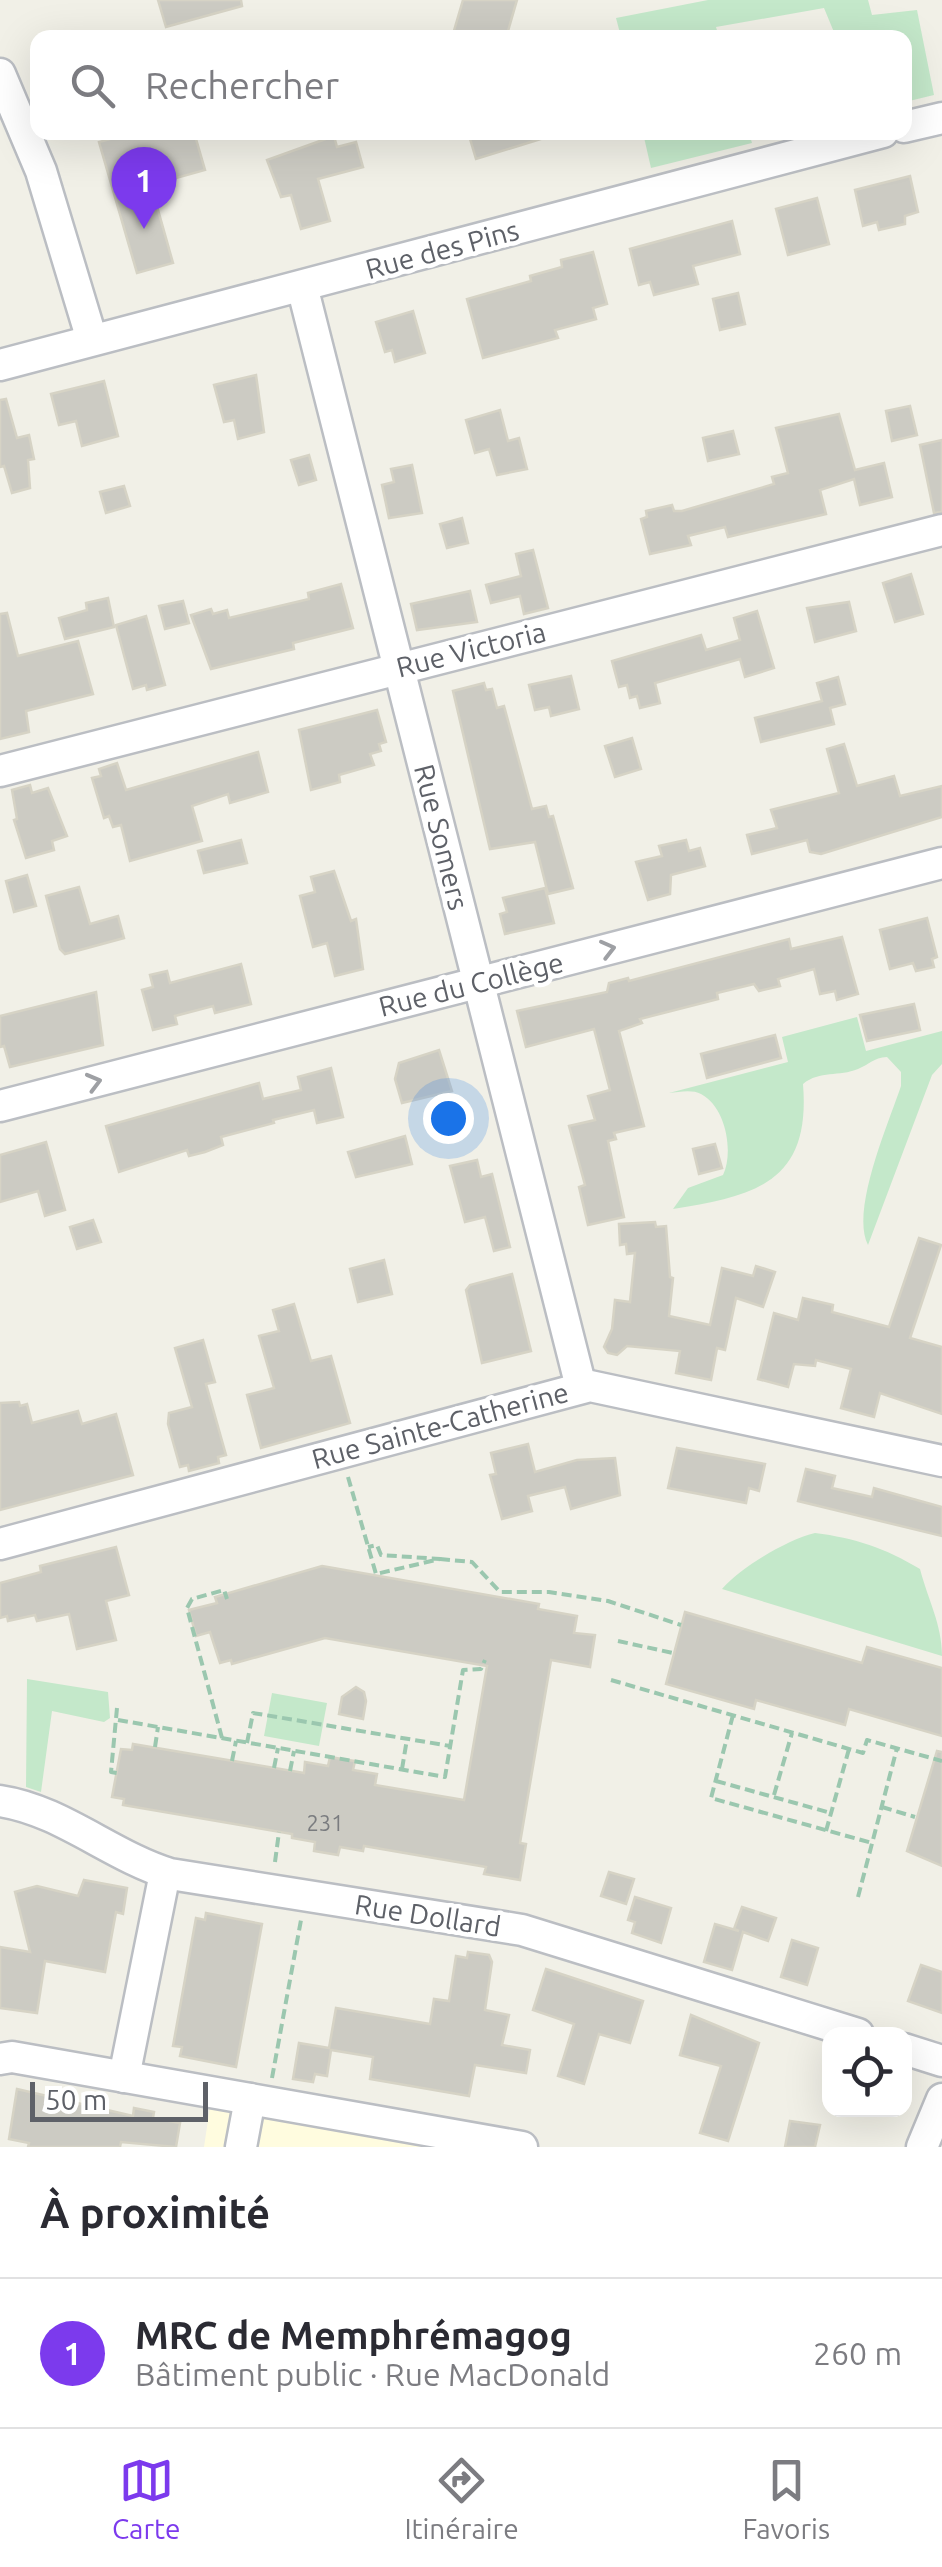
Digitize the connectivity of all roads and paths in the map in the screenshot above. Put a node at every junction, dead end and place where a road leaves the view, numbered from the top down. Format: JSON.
{"nodes":[{"id":1,"x":0,"y":74,"type":"edge"},
{"id":2,"x":942,"y":118,"type":"edge"},
{"id":3,"x":912,"y":125,"type":"edge"},
{"id":4,"x":853,"y":140,"type":"edge"},
{"id":5,"x":302,"y":286,"type":"junction"},
{"id":6,"x":92,"y":340,"type":"junction"},
{"id":7,"x":0,"y":365,"type":"edge"},
{"id":8,"x":942,"y":530,"type":"edge"},
{"id":9,"x":399,"y":667,"type":"junction"},
{"id":10,"x":0,"y":771,"type":"edge"},
{"id":11,"x":942,"y":864,"type":"edge"},
{"id":12,"x":480,"y":981,"type":"junction"},
{"id":13,"x":0,"y":1106,"type":"edge"},
{"id":14,"x":581,"y":1387,"type":"junction"},
{"id":15,"x":340,"y":1452,"type":"junction"},
{"id":16,"x":942,"y":1461,"type":"edge"},
{"id":17,"x":0,"y":1544,"type":"edge"},
{"id":18,"x":368,"y":1547,"type":"junction"},
{"id":19,"x":440,"y":1559,"type":"junction"},
{"id":20,"x":227,"y":1599,"type":"dead end"},
{"id":21,"x":681,"y":1625,"type":"dead end"},
{"id":22,"x":618,"y":1641,"type":"dead end"},
{"id":23,"x":673,"y":1653,"type":"dead end"},
{"id":24,"x":486,"y":1660,"type":"dead end"},
{"id":25,"x":611,"y":1680,"type":"dead end"},
{"id":26,"x":116,"y":1708,"type":"dead end"},
{"id":27,"x":733,"y":1716,"type":"junction"},
{"id":28,"x":118,"y":1720,"type":"junction"},
{"id":29,"x":158,"y":1727,"type":"junction"},
{"id":30,"x":792,"y":1732,"type":"junction"},
{"id":31,"x":222,"y":1738,"type":"junction"},
{"id":32,"x":408,"y":1739,"type":"junction"},
{"id":33,"x":236,"y":1741,"type":"junction"},
{"id":34,"x":247,"y":1742,"type":"junction"},
{"id":35,"x":450,"y":1746,"type":"junction"},
{"id":36,"x":155,"y":1748,"type":"dead end"},
{"id":37,"x":278,"y":1748,"type":"junction"},
{"id":38,"x":897,"y":1748,"type":"junction"},
{"id":39,"x":849,"y":1749,"type":"junction"},
{"id":40,"x":294,"y":1750,"type":"junction"},
{"id":41,"x":232,"y":1761,"type":"dead end"},
{"id":42,"x":942,"y":1761,"type":"edge"},
{"id":43,"x":274,"y":1768,"type":"dead end"},
{"id":44,"x":402,"y":1769,"type":"junction"},
{"id":45,"x":290,"y":1771,"type":"dead end"},
{"id":46,"x":117,"y":1773,"type":"dead end"},
{"id":47,"x":716,"y":1781,"type":"junction"},
{"id":48,"x":773,"y":1797,"type":"junction"},
{"id":49,"x":0,"y":1801,"type":"edge"},
{"id":50,"x":882,"y":1807,"type":"junction"},
{"id":51,"x":831,"y":1813,"type":"junction"},
{"id":52,"x":915,"y":1817,"type":"dead end"},
{"id":53,"x":826,"y":1831,"type":"junction"},
{"id":54,"x":872,"y":1844,"type":"junction"},
{"id":55,"x":165,"y":1873,"type":"junction"},
{"id":56,"x":306,"y":1896,"type":"junction"},
{"id":57,"x":858,"y":1897,"type":"dead end"},
{"id":58,"x":835,"y":2027,"type":"edge"},
{"id":59,"x":912,"y":2052,"type":"edge"},
{"id":60,"x":0,"y":2059,"type":"edge"},
{"id":61,"x":942,"y":2061,"type":"edge"},
{"id":62,"x":124,"y":2078,"type":"junction"},
{"id":63,"x":942,"y":2099,"type":"edge"},
{"id":64,"x":258,"y":2101,"type":"junction"},
{"id":65,"x":241,"y":2147,"type":"edge"},
{"id":66,"x":522,"y":2147,"type":"edge"},
{"id":67,"x":922,"y":2147,"type":"edge"}],
"edges":[{"from":1,"to":6,"type":"street"},
{"from":2,"to":3,"type":"street"},
{"from":4,"to":5,"type":"street","name":"Rue des Pins"},
{"from":5,"to":6,"type":"street","name":"Rue des Pins"},
{"from":5,"to":9,"type":"street","name":"Rue Somers"},
{"from":6,"to":7,"type":"street","name":"Rue des Pins"},
{"from":8,"to":9,"type":"street","name":"Rue Victoria"},
{"from":9,"to":10,"type":"street","name":"Rue Victoria"},
{"from":9,"to":12,"type":"street","name":"Rue Somers"},
{"from":12,"to":11,"type":"street","name":"Rue du Collège","one_way":true},
{"from":13,"to":12,"type":"street","name":"Rue du Collège","one_way":true},
{"from":12,"to":14,"type":"street","name":"Rue Somers"},
{"from":14,"to":15,"type":"street","name":"Rue Sainte-Catherine"},
{"from":14,"to":16,"type":"street","name":"Rue Sainte-Catherine"},
{"from":15,"to":17,"type":"street","name":"Rue Sainte-Catherine"},
{"from":15,"to":18,"type":"path"},
{"from":18,"to":19,"type":"path"},
{"from":18,"to":19,"type":"path"},
{"from":19,"to":21,"type":"path"},
{"from":20,"to":31,"type":"path"},
{"from":22,"to":23,"type":"path"},
{"from":24,"to":35,"type":"path"},
{"from":25,"to":27,"type":"path"},
{"from":26,"to":28,"type":"path"},
{"from":27,"to":30,"type":"path"},
{"from":27,"to":47,"type":"path"},
{"from":28,"to":29,"type":"path"},
{"from":28,"to":46,"type":"path"},
{"from":29,"to":31,"type":"path"},
{"from":29,"to":36,"type":"path"},
{"from":30,"to":39,"type":"path"},
{"from":30,"to":48,"type":"path"},
{"from":31,"to":33,"type":"path"},
{"from":32,"to":34,"type":"path"},
{"from":32,"to":35,"type":"path"},
{"from":32,"to":44,"type":"path"},
{"from":33,"to":34,"type":"path"},
{"from":33,"to":41,"type":"path"},
{"from":34,"to":37,"type":"path"},
{"from":35,"to":44,"type":"path"},
{"from":37,"to":40,"type":"path"},
{"from":37,"to":43,"type":"path"},
{"from":38,"to":39,"type":"path"},
{"from":38,"to":42,"type":"path"},
{"from":38,"to":50,"type":"path"},
{"from":39,"to":51,"type":"path"},
{"from":40,"to":44,"type":"path"},
{"from":40,"to":45,"type":"path"},
{"from":47,"to":48,"type":"path"},
{"from":47,"to":53,"type":"path"},
{"from":48,"to":51,"type":"path"},
{"from":49,"to":55,"type":"street","name":"Rue Dollard"},
{"from":50,"to":52,"type":"path"},
{"from":50,"to":54,"type":"path"},
{"from":51,"to":53,"type":"path"},
{"from":53,"to":54,"type":"path"},
{"from":54,"to":57,"type":"path"},
{"from":55,"to":56,"type":"street","name":"Rue Dollard"},
{"from":55,"to":62,"type":"street"},
{"from":56,"to":58,"type":"street","name":"Rue Dollard"},
{"from":56,"to":64,"type":"path"},
{"from":59,"to":61,"type":"street"},
{"from":60,"to":62,"type":"street"},
{"from":62,"to":64,"type":"street"},
{"from":63,"to":67,"type":"street"},
{"from":64,"to":65,"type":"street"},
{"from":64,"to":66,"type":"street"}]}
